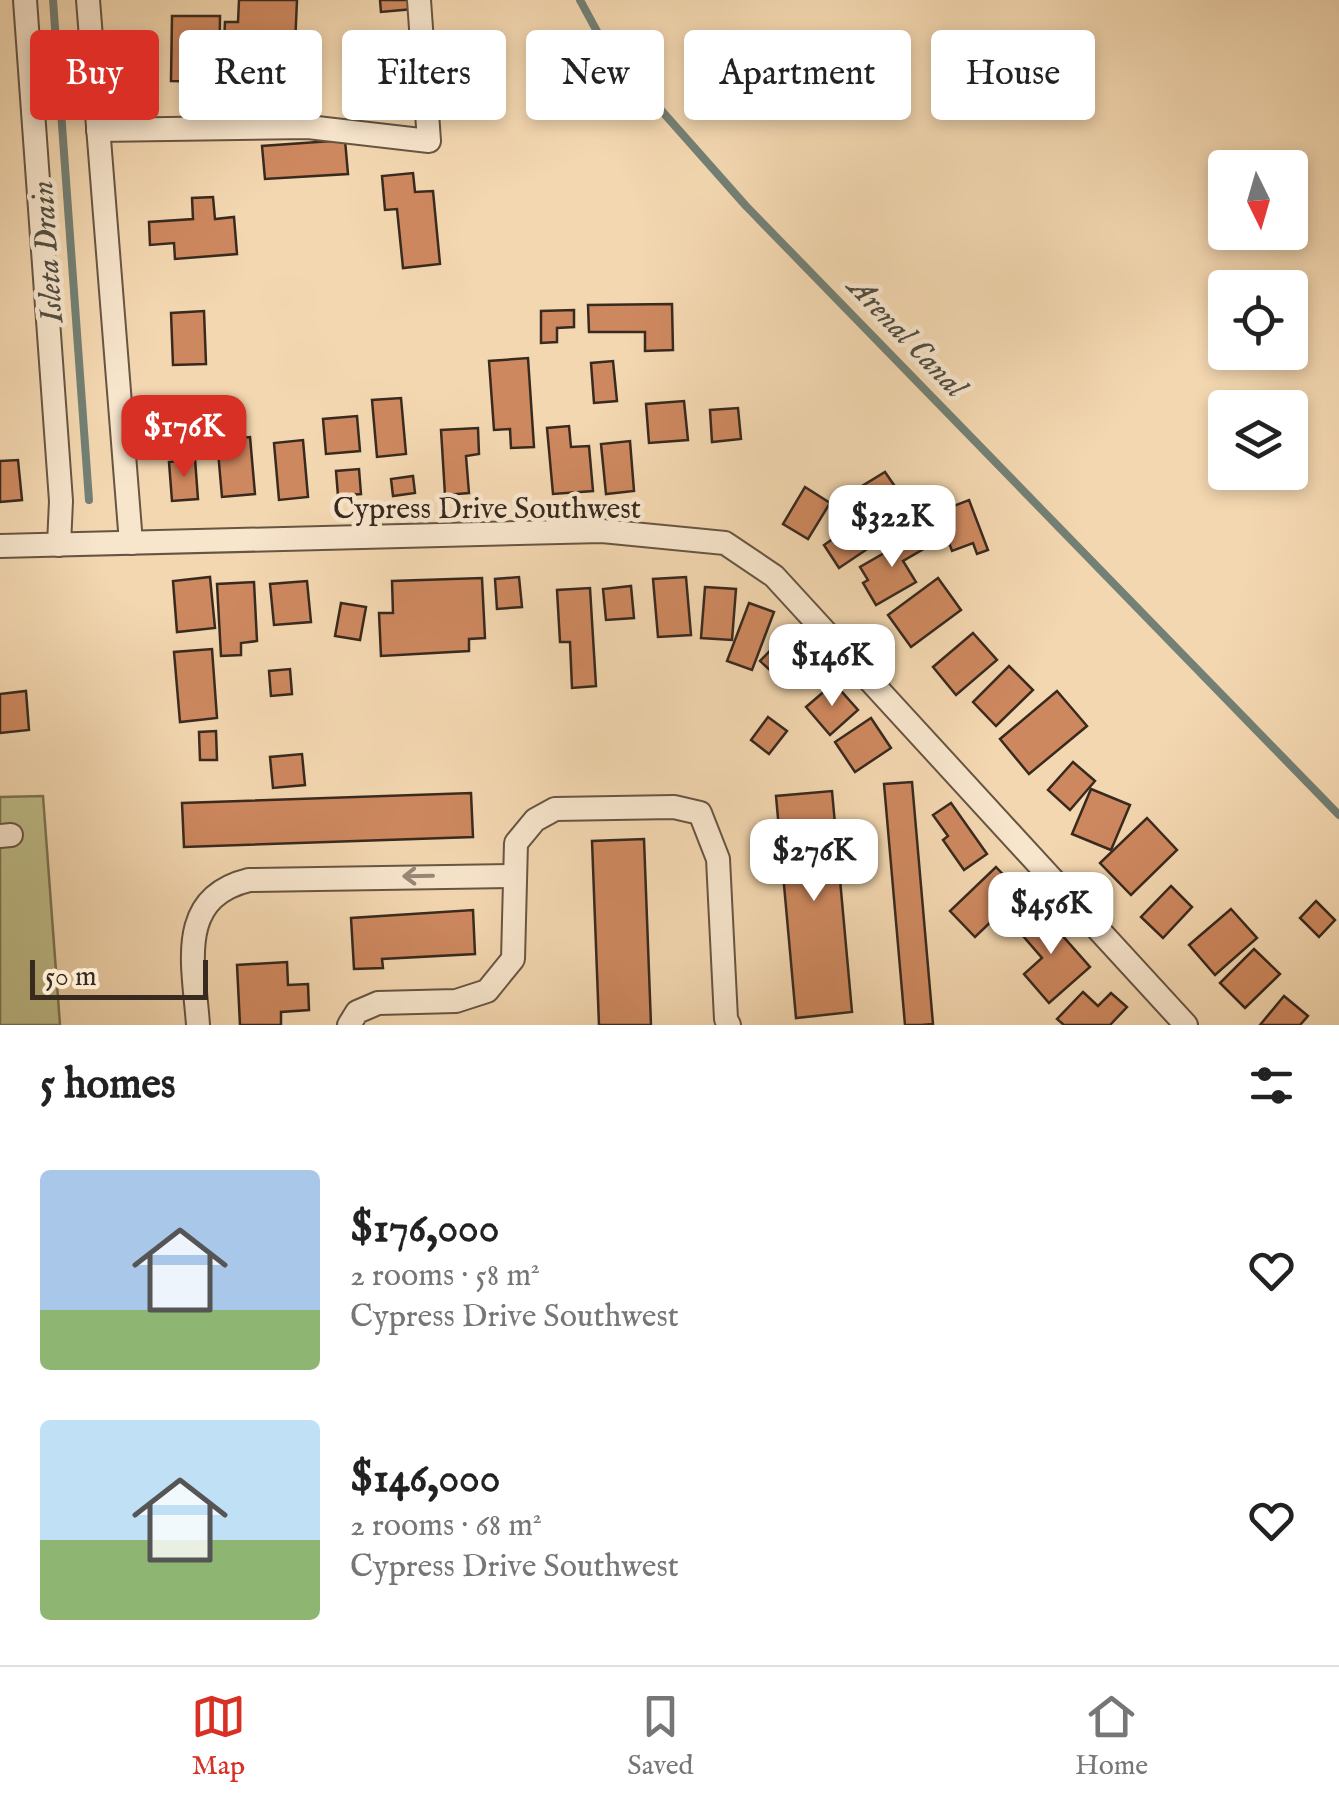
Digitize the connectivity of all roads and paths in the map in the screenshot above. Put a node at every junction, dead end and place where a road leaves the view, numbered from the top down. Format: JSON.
{"nodes":[{"id":1,"x":25,"y":0,"type":"edge"},
{"id":2,"x":88,"y":0,"type":"edge"},
{"id":3,"x":419,"y":0,"type":"edge"},
{"id":4,"x":98,"y":130,"type":"junction"},
{"id":5,"x":131,"y":543,"type":"junction"},
{"id":6,"x":59,"y":545,"type":"junction"},
{"id":7,"x":0,"y":546,"type":"edge"},
{"id":8,"x":515,"y":876,"type":"junction"},
{"id":9,"x":198,"y":1025,"type":"edge"},
{"id":10,"x":349,"y":1025,"type":"edge"},
{"id":11,"x":728,"y":1025,"type":"edge"},
{"id":12,"x":1186,"y":1025,"type":"edge"}],
"edges":[{"from":1,"to":6,"type":"street"},
{"from":2,"to":4,"type":"street"},
{"from":3,"to":4,"type":"street"},
{"from":4,"to":5,"type":"street"},
{"from":5,"to":6,"type":"street","name":"Cypress Drive Southwest"},
{"from":5,"to":12,"type":"street","name":"Cypress Drive Southwest"},
{"from":6,"to":7,"type":"street","name":"Cypress Drive Southwest"},
{"from":8,"to":9,"type":"street","one_way":true},
{"from":8,"to":10,"type":"street"},
{"from":8,"to":11,"type":"street"}]}
